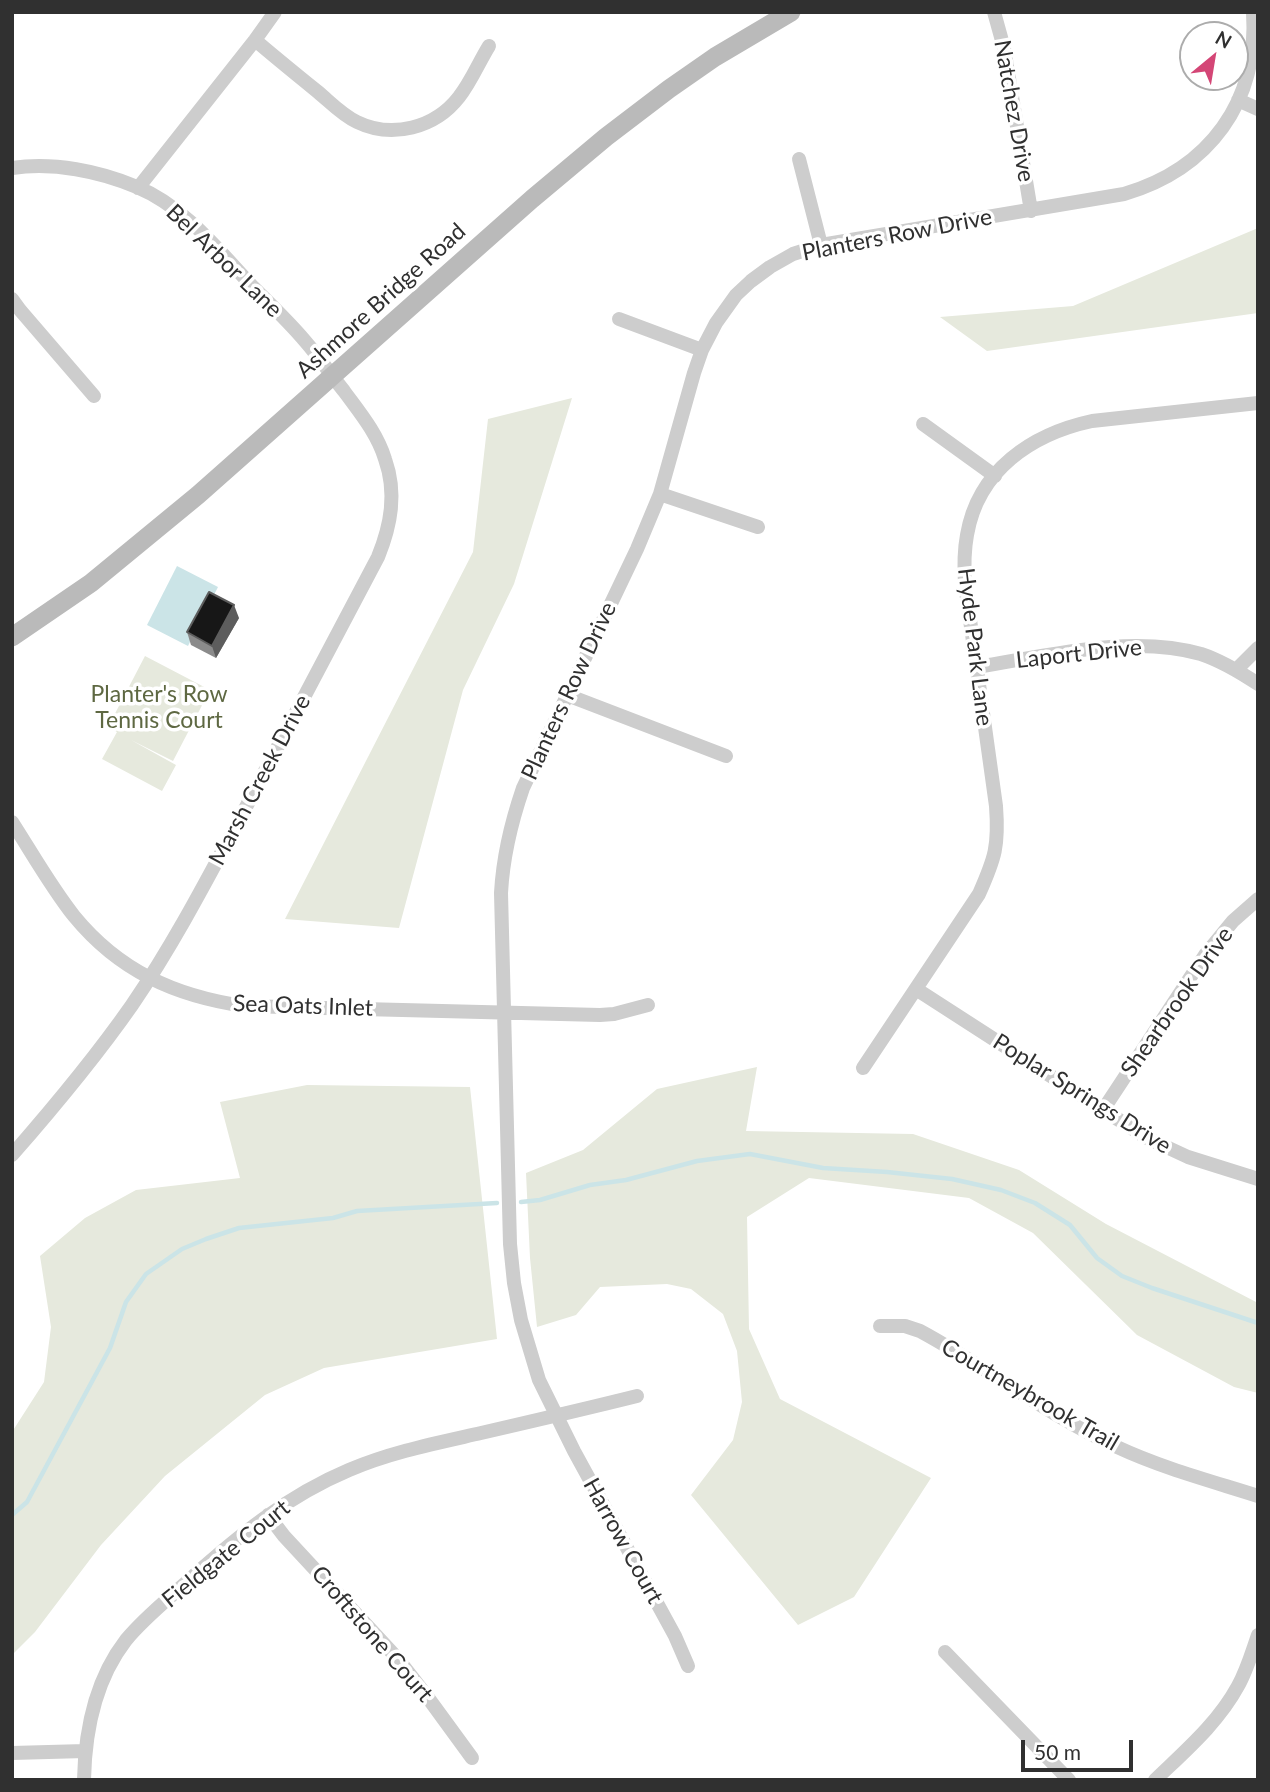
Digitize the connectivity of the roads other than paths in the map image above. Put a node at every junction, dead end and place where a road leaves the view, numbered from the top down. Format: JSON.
{"nodes":[{"id":1,"x":275,"y":12,"type":"edge"},
{"id":2,"x":791,"y":12,"type":"edge"},
{"id":3,"x":994,"y":12,"type":"edge"},
{"id":4,"x":1253,"y":12,"type":"edge"},
{"id":5,"x":255,"y":40,"type":"junction"},
{"id":6,"x":489,"y":46,"type":"dead end"},
{"id":7,"x":1238,"y":100,"type":"junction"},
{"id":8,"x":1258,"y":109,"type":"edge"},
{"id":9,"x":799,"y":159,"type":"dead end"},
{"id":10,"x":12,"y":168,"type":"edge"},
{"id":11,"x":138,"y":188,"type":"junction"},
{"id":12,"x":1031,"y":211,"type":"junction"},
{"id":13,"x":821,"y":245,"type":"junction"},
{"id":14,"x":12,"y":299,"type":"edge"},
{"id":15,"x":619,"y":319,"type":"dead end"},
{"id":16,"x":702,"y":350,"type":"junction"},
{"id":17,"x":333,"y":376,"type":"junction"},
{"id":18,"x":94,"y":396,"type":"dead end"},
{"id":19,"x":1258,"y":403,"type":"edge"},
{"id":20,"x":923,"y":424,"type":"dead end"},
{"id":21,"x":995,"y":476,"type":"junction"},
{"id":22,"x":660,"y":494,"type":"junction"},
{"id":23,"x":758,"y":527,"type":"dead end"},
{"id":24,"x":12,"y":638,"type":"edge"},
{"id":25,"x":1258,"y":648,"type":"edge"},
{"id":26,"x":977,"y":667,"type":"junction"},
{"id":27,"x":1236,"y":670,"type":"junction"},
{"id":28,"x":1258,"y":684,"type":"edge"},
{"id":29,"x":567,"y":695,"type":"junction"},
{"id":30,"x":726,"y":755,"type":"dead end"},
{"id":31,"x":12,"y":822,"type":"edge"},
{"id":32,"x":1258,"y":899,"type":"edge"},
{"id":33,"x":149,"y":979,"type":"junction"},
{"id":34,"x":916,"y":989,"type":"junction"},
{"id":35,"x":648,"y":1005,"type":"dead end"},
{"id":36,"x":503,"y":1013,"type":"junction"},
{"id":37,"x":863,"y":1068,"type":"dead end"},
{"id":38,"x":1103,"y":1110,"type":"junction"},
{"id":39,"x":12,"y":1155,"type":"edge"},
{"id":40,"x":1258,"y":1180,"type":"edge"},
{"id":41,"x":880,"y":1326,"type":"dead end"},
{"id":42,"x":636,"y":1396,"type":"dead end"},
{"id":43,"x":557,"y":1415,"type":"junction"},
{"id":44,"x":1258,"y":1496,"type":"edge"},
{"id":45,"x":268,"y":1514,"type":"junction"},
{"id":46,"x":1258,"y":1635,"type":"edge"},
{"id":47,"x":945,"y":1652,"type":"dead end"},
{"id":48,"x":688,"y":1666,"type":"dead end"},
{"id":49,"x":85,"y":1751,"type":"junction"},
{"id":50,"x":12,"y":1753,"type":"edge"},
{"id":51,"x":472,"y":1758,"type":"dead end"},
{"id":52,"x":85,"y":1780,"type":"edge"},
{"id":53,"x":1069,"y":1780,"type":"edge"},
{"id":54,"x":1155,"y":1780,"type":"edge"}],
"edges":[{"from":1,"to":5,"type":"street"},
{"from":2,"to":17,"type":"main road","name":"Ashmore Bridge Road"},
{"from":3,"to":12,"type":"street","name":"Natchez Drive"},
{"from":4,"to":7,"type":"street","name":"Planters Row Drive"},
{"from":5,"to":6,"type":"street"},
{"from":5,"to":11,"type":"street"},
{"from":7,"to":8,"type":"street"},
{"from":7,"to":12,"type":"street","name":"Planters Row Drive"},
{"from":9,"to":13,"type":"street"},
{"from":10,"to":11,"type":"street","name":"Bel Arbor Lane"},
{"from":11,"to":17,"type":"street","name":"Bel Arbor Lane"},
{"from":12,"to":13,"type":"street","name":"Planters Row Drive"},
{"from":13,"to":16,"type":"street","name":"Planters Row Drive"},
{"from":14,"to":18,"type":"street"},
{"from":15,"to":16,"type":"street"},
{"from":16,"to":22,"type":"street","name":"Planters Row Drive"},
{"from":17,"to":24,"type":"main road","name":"Ashmore Bridge Road"},
{"from":17,"to":33,"type":"street","name":"Marsh Creek Drive"},
{"from":19,"to":21,"type":"street","name":"Hyde Park Lane"},
{"from":20,"to":21,"type":"street"},
{"from":21,"to":26,"type":"street","name":"Hyde Park Lane"},
{"from":22,"to":23,"type":"street"},
{"from":22,"to":29,"type":"street","name":"Planters Row Drive"},
{"from":25,"to":27,"type":"street"},
{"from":26,"to":27,"type":"street","name":"Laport Drive"},
{"from":26,"to":34,"type":"street","name":"Hyde Park Lane"},
{"from":27,"to":28,"type":"street","name":"Laport Drive"},
{"from":29,"to":30,"type":"street"},
{"from":29,"to":36,"type":"street","name":"Planters Row Drive"},
{"from":31,"to":33,"type":"street","name":"Sea Oats Inlet"},
{"from":32,"to":38,"type":"street","name":"Shearbrook Drive"},
{"from":33,"to":36,"type":"street","name":"Sea Oats Inlet"},
{"from":33,"to":39,"type":"street","name":"Marsh Creek Drive"},
{"from":34,"to":37,"type":"street","name":"Hyde Park Lane"},
{"from":34,"to":38,"type":"street","name":"Poplar Springs Drive"},
{"from":35,"to":36,"type":"street","name":"Sea Oats Inlet"},
{"from":36,"to":43,"type":"street","name":"Planters Row Drive"},
{"from":38,"to":40,"type":"street","name":"Poplar Springs Drive"},
{"from":41,"to":44,"type":"street","name":"Courtneybrook Trail"},
{"from":42,"to":43,"type":"street","name":"Fieldgate Court"},
{"from":43,"to":45,"type":"street","name":"Fieldgate Court"},
{"from":43,"to":48,"type":"street","name":"Harrow Court"},
{"from":45,"to":49,"type":"street","name":"Fieldgate Court"},
{"from":45,"to":51,"type":"street","name":"Croftstone Court"},
{"from":46,"to":54,"type":"street"},
{"from":47,"to":53,"type":"street"},
{"from":49,"to":50,"type":"street"},
{"from":49,"to":52,"type":"street","name":"Fieldgate Court"}]}
